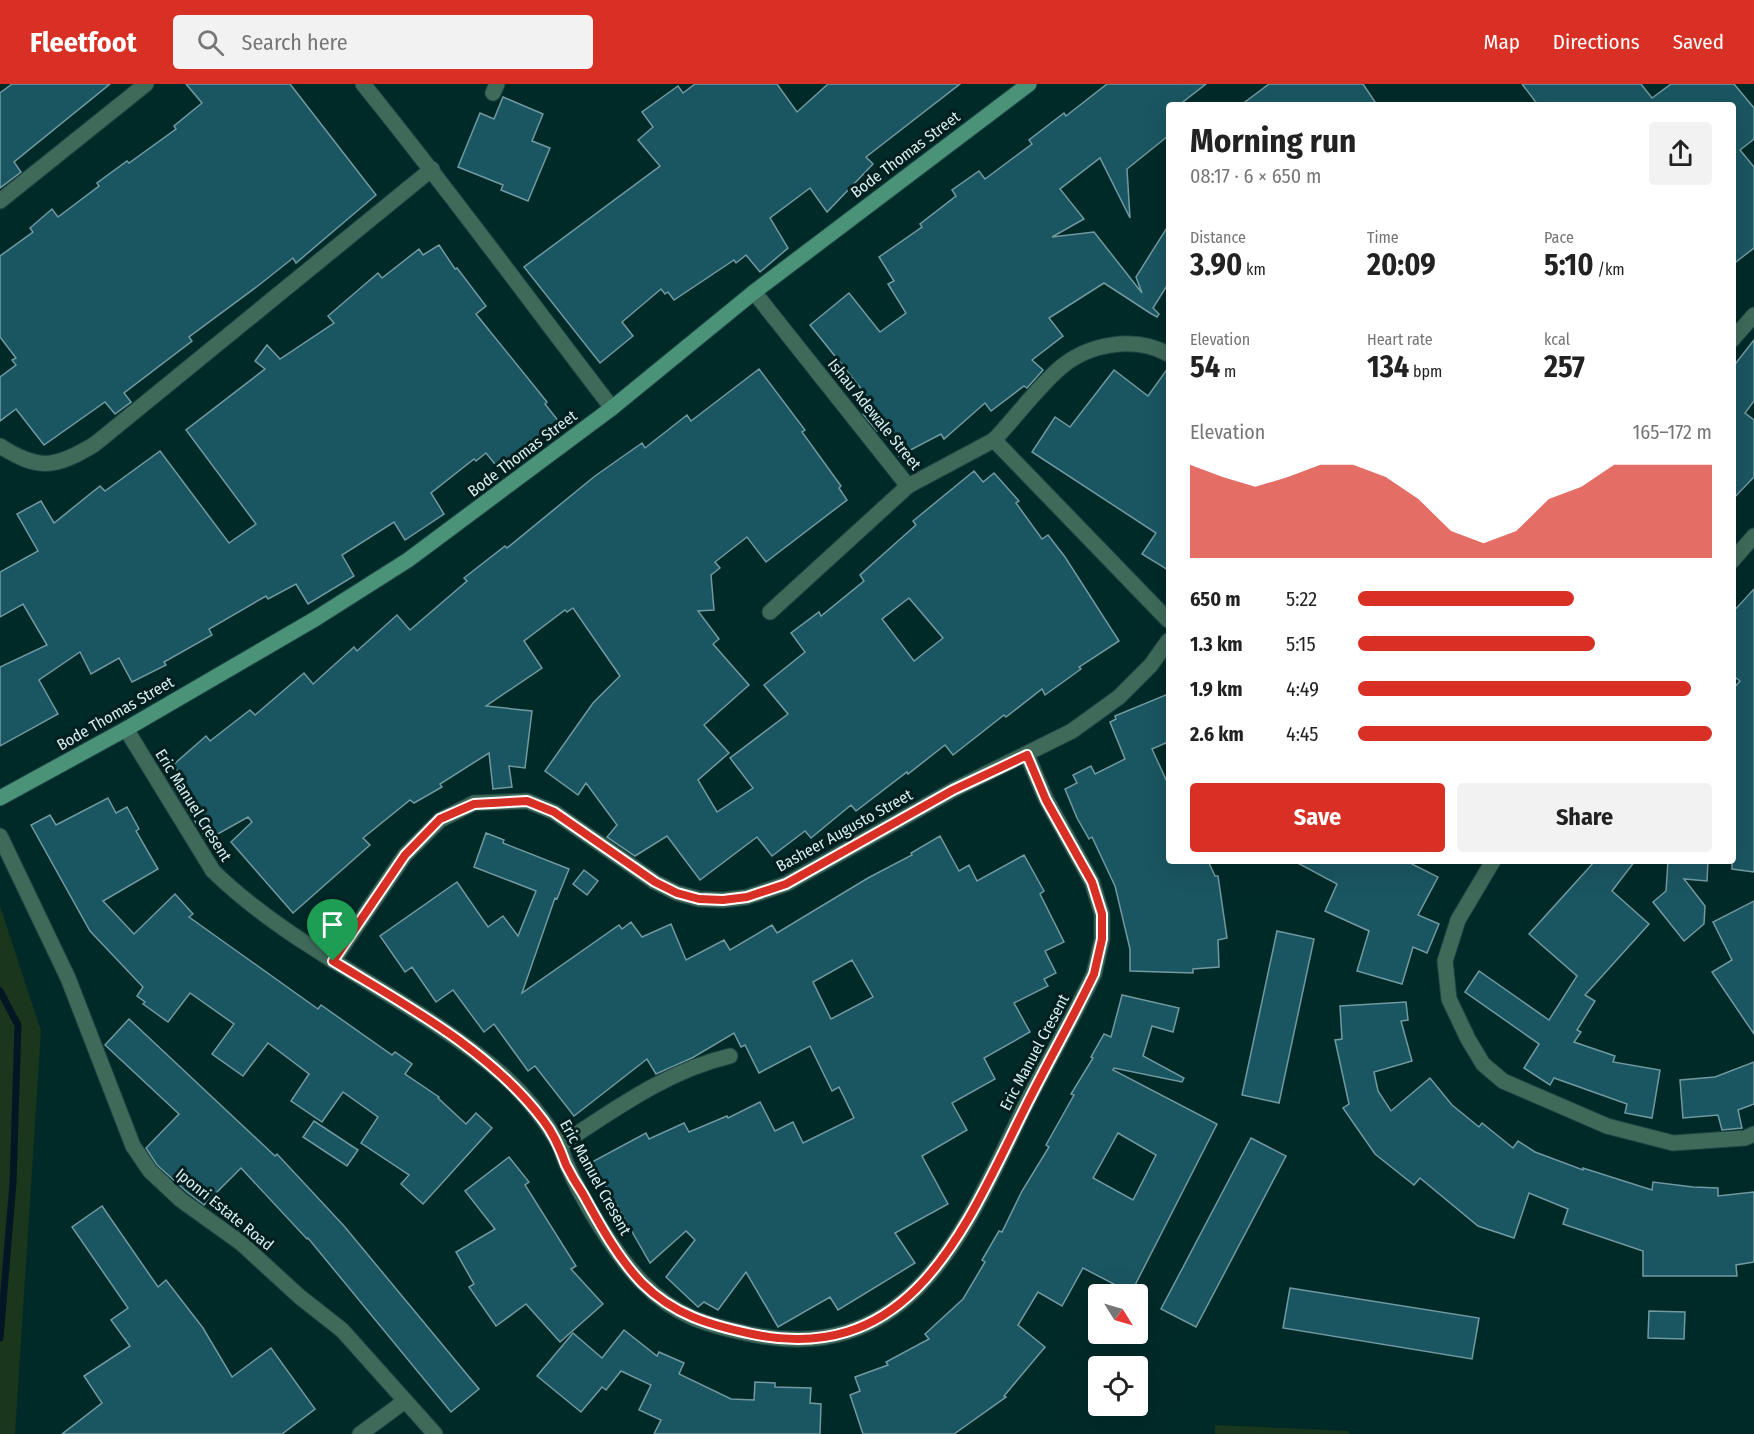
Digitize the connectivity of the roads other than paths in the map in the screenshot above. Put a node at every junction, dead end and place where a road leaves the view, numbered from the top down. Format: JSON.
{"nodes":[{"id":1,"x":146,"y":84,"type":"edge"},
{"id":2,"x":363,"y":84,"type":"edge"},
{"id":3,"x":1029,"y":84,"type":"edge"},
{"id":4,"x":432,"y":169,"type":"junction"},
{"id":5,"x":0,"y":201,"type":"edge"},
{"id":6,"x":754,"y":292,"type":"junction"},
{"id":7,"x":1754,"y":315,"type":"edge"},
{"id":8,"x":1736,"y":335,"type":"edge"},
{"id":9,"x":1166,"y":353,"type":"edge"},
{"id":10,"x":612,"y":408,"type":"junction"},
{"id":11,"x":994,"y":440,"type":"junction"},
{"id":12,"x":0,"y":446,"type":"edge"},
{"id":13,"x":908,"y":486,"type":"junction"},
{"id":14,"x":1754,"y":536,"type":"edge"},
{"id":15,"x":1736,"y":556,"type":"edge"},
{"id":16,"x":770,"y":612,"type":"dead end"},
{"id":17,"x":1166,"y":618,"type":"edge"},
{"id":18,"x":1166,"y":644,"type":"edge"},
{"id":19,"x":126,"y":729,"type":"junction"},
{"id":20,"x":1027,"y":755,"type":"junction"},
{"id":21,"x":0,"y":798,"type":"edge"},
{"id":22,"x":0,"y":836,"type":"edge"},
{"id":23,"x":1490,"y":864,"type":"edge"},
{"id":24,"x":333,"y":961,"type":"junction"},
{"id":25,"x":730,"y":1056,"type":"dead end"},
{"id":26,"x":1754,"y":1134,"type":"edge"},
{"id":27,"x":560,"y":1145,"type":"junction"},
{"id":28,"x":405,"y":1401,"type":"junction"},
{"id":29,"x":360,"y":1434,"type":"edge"},
{"id":30,"x":435,"y":1434,"type":"edge"}],
"edges":[{"from":1,"to":5,"type":"street"},
{"from":2,"to":4,"type":"street"},
{"from":3,"to":6,"type":"main road","name":"Bode Thomas Street"},
{"from":4,"to":10,"type":"street"},
{"from":4,"to":12,"type":"street"},
{"from":6,"to":10,"type":"main road","name":"Bode Thomas Street"},
{"from":6,"to":13,"type":"street","name":"Ishau Adewale Street"},
{"from":7,"to":8,"type":"street"},
{"from":9,"to":11,"type":"street","name":"Ishau Adewale Street"},
{"from":10,"to":19,"type":"main road","name":"Bode Thomas Street"},
{"from":11,"to":13,"type":"street","name":"Ishau Adewale Street"},
{"from":11,"to":17,"type":"street"},
{"from":13,"to":16,"type":"street"},
{"from":14,"to":15,"type":"street"},
{"from":18,"to":20,"type":"street","name":"Basheer Augusto Street"},
{"from":19,"to":21,"type":"main road","name":"Bode Thomas Street"},
{"from":19,"to":24,"type":"street","name":"Eric Manuel Cresent"},
{"from":20,"to":24,"type":"street","name":"Basheer Augusto Street"},
{"from":20,"to":27,"type":"street","name":"Eric Manuel Cresent"},
{"from":22,"to":28,"type":"street","name":"Iponri Estate Road"},
{"from":23,"to":26,"type":"street"},
{"from":24,"to":27,"type":"street","name":"Eric Manuel Cresent"},
{"from":25,"to":27,"type":"street"},
{"from":28,"to":29,"type":"street"},
{"from":28,"to":30,"type":"street","name":"Iponri Estate Road"}]}
